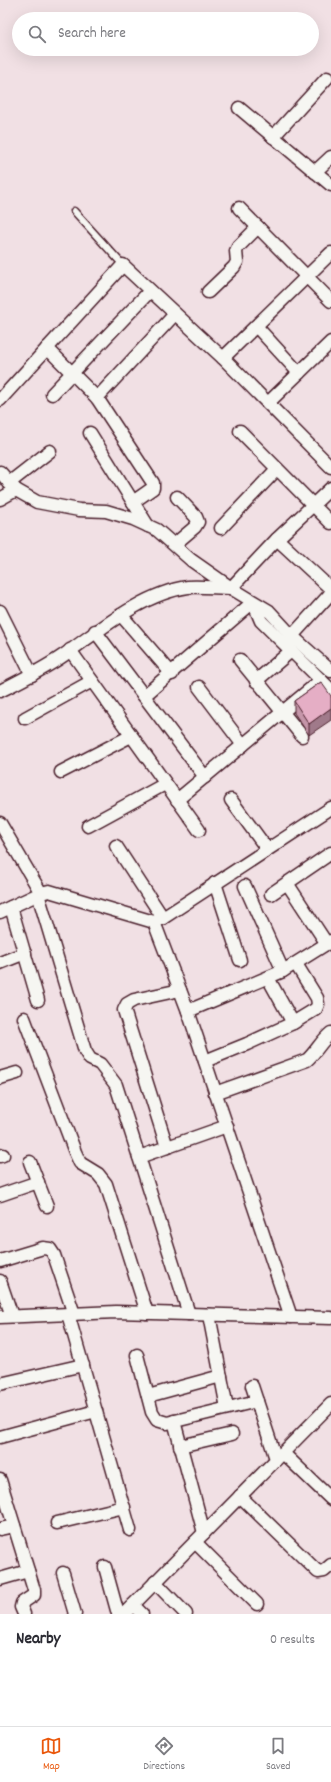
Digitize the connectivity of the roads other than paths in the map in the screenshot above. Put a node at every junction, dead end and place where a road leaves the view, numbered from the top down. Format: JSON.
{"nodes":[{"id":1,"x":326,"y":78,"type":"dead end"},
{"id":2,"x":239,"y":108,"type":"dead end"},
{"id":3,"x":273,"y":137,"type":"junction"},
{"id":4,"x":331,"y":157,"type":"edge"},
{"id":5,"x":315,"y":172,"type":"junction"},
{"id":6,"x":331,"y":185,"type":"edge"},
{"id":7,"x":239,"y":208,"type":"dead end"},
{"id":8,"x":74,"y":211,"type":"dead end"},
{"id":9,"x":258,"y":227,"type":"junction"},
{"id":10,"x":331,"y":253,"type":"edge"},
{"id":11,"x":123,"y":265,"type":"junction"},
{"id":12,"x":307,"y":276,"type":"junction"},
{"id":13,"x":150,"y":291,"type":"junction"},
{"id":14,"x":208,"y":292,"type":"dead end"},
{"id":15,"x":331,"y":301,"type":"edge"},
{"id":16,"x":175,"y":314,"type":"junction"},
{"id":17,"x":256,"y":326,"type":"junction"},
{"id":18,"x":331,"y":342,"type":"edge"},
{"id":19,"x":47,"y":348,"type":"junction"},
{"id":20,"x":223,"y":358,"type":"junction"},
{"id":21,"x":72,"y":373,"type":"junction"},
{"id":22,"x":299,"y":373,"type":"junction"},
{"id":23,"x":52,"y":394,"type":"dead end"},
{"id":24,"x":97,"y":398,"type":"junction"},
{"id":25,"x":0,"y":400,"type":"edge"},
{"id":26,"x":268,"y":403,"type":"junction"},
{"id":27,"x":240,"y":431,"type":"dead end"},
{"id":28,"x":90,"y":433,"type":"dead end"},
{"id":29,"x":50,"y":451,"type":"dead end"},
{"id":30,"x":331,"y":467,"type":"edge"},
{"id":31,"x":277,"y":469,"type":"junction"},
{"id":32,"x":0,"y":472,"type":"edge"},
{"id":33,"x":12,"y":486,"type":"junction"},
{"id":34,"x":331,"y":488,"type":"edge"},
{"id":35,"x":177,"y":497,"type":"dead end"},
{"id":36,"x":0,"y":499,"type":"edge"},
{"id":37,"x":133,"y":502,"type":"junction"},
{"id":38,"x":313,"y":505,"type":"junction"},
{"id":39,"x":331,"y":524,"type":"edge"},
{"id":40,"x":148,"y":526,"type":"junction"},
{"id":41,"x":221,"y":528,"type":"dead end"},
{"id":42,"x":277,"y":539,"type":"junction"},
{"id":43,"x":175,"y":544,"type":"junction"},
{"id":44,"x":231,"y":588,"type":"junction"},
{"id":45,"x":331,"y":589,"type":"edge"},
{"id":46,"x":331,"y":593,"type":"edge"},
{"id":47,"x":253,"y":602,"type":"junction"},
{"id":48,"x":0,"y":611,"type":"edge"},
{"id":49,"x":121,"y":615,"type":"junction"},
{"id":50,"x":96,"y":632,"type":"junction"},
{"id":51,"x":292,"y":636,"type":"junction"},
{"id":52,"x":70,"y":650,"type":"junction"},
{"id":53,"x":291,"y":651,"type":"junction"},
{"id":54,"x":240,"y":660,"type":"dead end"},
{"id":55,"x":331,"y":671,"type":"edge"},
{"id":56,"x":172,"y":674,"type":"junction"},
{"id":57,"x":32,"y":676,"type":"junction"},
{"id":58,"x":92,"y":681,"type":"junction"},
{"id":59,"x":256,"y":681,"type":"junction"},
{"id":60,"x":328,"y":685,"type":"edge"},
{"id":61,"x":198,"y":687,"type":"dead end"},
{"id":62,"x":0,"y":690,"type":"edge"},
{"id":63,"x":144,"y":696,"type":"junction"},
{"id":64,"x":282,"y":712,"type":"junction"},
{"id":65,"x":25,"y":718,"type":"dead end"},
{"id":66,"x":131,"y":736,"type":"junction"},
{"id":67,"x":302,"y":736,"type":"dead end"},
{"id":68,"x":243,"y":745,"type":"junction"},
{"id":69,"x":61,"y":772,"type":"dead end"},
{"id":70,"x":205,"y":777,"type":"junction"},
{"id":71,"x":165,"y":784,"type":"junction"},
{"id":72,"x":177,"y":800,"type":"junction"},
{"id":73,"x":231,"y":800,"type":"dead end"},
{"id":74,"x":331,"y":808,"type":"edge"},
{"id":75,"x":88,"y":826,"type":"dead end"},
{"id":76,"x":1,"y":828,"type":"edge"},
{"id":77,"x":199,"y":830,"type":"dead end"},
{"id":78,"x":116,"y":846,"type":"dead end"},
{"id":79,"x":267,"y":849,"type":"junction"},
{"id":80,"x":330,"y":856,"type":"edge"},
{"id":81,"x":215,"y":883,"type":"junction"},
{"id":82,"x":287,"y":883,"type":"junction"},
{"id":83,"x":245,"y":886,"type":"dead end"},
{"id":84,"x":39,"y":894,"type":"junction"},
{"id":85,"x":271,"y":894,"type":"dead end"},
{"id":86,"x":12,"y":907,"type":"junction"},
{"id":87,"x":0,"y":912,"type":"edge"},
{"id":88,"x":159,"y":920,"type":"junction"},
{"id":89,"x":329,"y":942,"type":"edge"},
{"id":90,"x":25,"y":953,"type":"junction"},
{"id":91,"x":240,"y":960,"type":"dead end"},
{"id":92,"x":0,"y":963,"type":"edge"},
{"id":93,"x":296,"y":964,"type":"junction"},
{"id":94,"x":283,"y":971,"type":"junction"},
{"id":95,"x":268,"y":978,"type":"junction"},
{"id":96,"x":180,"y":990,"type":"junction"},
{"id":97,"x":38,"y":1000,"type":"dead end"},
{"id":98,"x":188,"y":1011,"type":"junction"},
{"id":99,"x":24,"y":1018,"type":"dead end"},
{"id":100,"x":293,"y":1023,"type":"junction"},
{"id":101,"x":331,"y":1033,"type":"edge"},
{"id":102,"x":204,"y":1061,"type":"junction"},
{"id":103,"x":18,"y":1073,"type":"dead end"},
{"id":104,"x":0,"y":1078,"type":"edge"},
{"id":105,"x":215,"y":1093,"type":"junction"},
{"id":106,"x":227,"y":1126,"type":"junction"},
{"id":107,"x":167,"y":1147,"type":"junction"},
{"id":108,"x":139,"y":1157,"type":"junction"},
{"id":109,"x":30,"y":1162,"type":"dead end"},
{"id":110,"x":38,"y":1182,"type":"junction"},
{"id":111,"x":0,"y":1195,"type":"edge"},
{"id":112,"x":47,"y":1206,"type":"dead end"},
{"id":113,"x":0,"y":1260,"type":"edge"},
{"id":114,"x":0,"y":1281,"type":"edge"},
{"id":115,"x":147,"y":1313,"type":"junction"},
{"id":116,"x":71,"y":1314,"type":"junction"},
{"id":117,"x":189,"y":1314,"type":"junction"},
{"id":118,"x":209,"y":1315,"type":"junction"},
{"id":119,"x":12,"y":1316,"type":"junction"},
{"id":120,"x":0,"y":1317,"type":"edge"},
{"id":121,"x":291,"y":1317,"type":"junction"},
{"id":122,"x":331,"y":1318,"type":"edge"},
{"id":123,"x":137,"y":1355,"type":"dead end"},
{"id":124,"x":83,"y":1365,"type":"junction"},
{"id":125,"x":221,"y":1376,"type":"junction"},
{"id":126,"x":0,"y":1384,"type":"edge"},
{"id":127,"x":252,"y":1386,"type":"dead end"},
{"id":128,"x":148,"y":1396,"type":"junction"},
{"id":129,"x":257,"y":1401,"type":"junction"},
{"id":130,"x":331,"y":1404,"type":"edge"},
{"id":131,"x":228,"y":1408,"type":"junction"},
{"id":132,"x":96,"y":1412,"type":"junction"},
{"id":133,"x":174,"y":1421,"type":"junction"},
{"id":134,"x":232,"y":1434,"type":"dead end"},
{"id":135,"x":0,"y":1437,"type":"edge"},
{"id":136,"x":180,"y":1446,"type":"junction"},
{"id":137,"x":279,"y":1456,"type":"junction"},
{"id":138,"x":0,"y":1483,"type":"edge"},
{"id":139,"x":328,"y":1491,"type":"edge"},
{"id":140,"x":240,"y":1496,"type":"junction"},
{"id":141,"x":124,"y":1507,"type":"junction"},
{"id":142,"x":56,"y":1523,"type":"dead end"},
{"id":143,"x":14,"y":1526,"type":"junction"},
{"id":144,"x":0,"y":1529,"type":"edge"},
{"id":145,"x":130,"y":1530,"type":"dead end"},
{"id":146,"x":204,"y":1533,"type":"junction"},
{"id":147,"x":195,"y":1542,"type":"junction"},
{"id":148,"x":331,"y":1565,"type":"edge"},
{"id":149,"x":105,"y":1567,"type":"dead end"},
{"id":150,"x":28,"y":1571,"type":"junction"},
{"id":151,"x":62,"y":1573,"type":"dead end"},
{"id":152,"x":0,"y":1579,"type":"edge"},
{"id":153,"x":155,"y":1582,"type":"junction"},
{"id":154,"x":257,"y":1604,"type":"dead end"},
{"id":155,"x":133,"y":1605,"type":"junction"},
{"id":156,"x":24,"y":1614,"type":"edge"},
{"id":157,"x":75,"y":1614,"type":"edge"},
{"id":158,"x":118,"y":1614,"type":"edge"},
{"id":159,"x":124,"y":1614,"type":"edge"},
{"id":160,"x":142,"y":1614,"type":"edge"},
{"id":161,"x":186,"y":1614,"type":"edge"}],
"edges":[{"from":1,"to":3,"type":"street"},
{"from":2,"to":3,"type":"street"},
{"from":3,"to":5,"type":"street"},
{"from":4,"to":5,"type":"street"},
{"from":5,"to":6,"type":"street"},
{"from":7,"to":9,"type":"street"},
{"from":8,"to":11,"type":"lane"},
{"from":9,"to":12,"type":"street"},
{"from":9,"to":14,"type":"street"},
{"from":10,"to":12,"type":"street"},
{"from":11,"to":13,"type":"street"},
{"from":11,"to":19,"type":"street"},
{"from":12,"to":15,"type":"street"},
{"from":12,"to":17,"type":"street"},
{"from":13,"to":16,"type":"street"},
{"from":13,"to":21,"type":"street"},
{"from":16,"to":20,"type":"street"},
{"from":16,"to":24,"type":"street"},
{"from":17,"to":20,"type":"street"},
{"from":17,"to":22,"type":"street"},
{"from":18,"to":22,"type":"street"},
{"from":19,"to":21,"type":"street"},
{"from":19,"to":25,"type":"street"},
{"from":20,"to":26,"type":"street"},
{"from":21,"to":23,"type":"street"},
{"from":21,"to":24,"type":"street"},
{"from":22,"to":26,"type":"street"},
{"from":24,"to":37,"type":"street"},
{"from":26,"to":30,"type":"street"},
{"from":27,"to":31,"type":"street"},
{"from":28,"to":37,"type":"street"},
{"from":29,"to":33,"type":"street"},
{"from":31,"to":38,"type":"street"},
{"from":31,"to":41,"type":"street"},
{"from":32,"to":33,"type":"street"},
{"from":33,"to":36,"type":"street"},
{"from":33,"to":40,"type":"street"},
{"from":34,"to":38,"type":"street"},
{"from":35,"to":43,"type":"street"},
{"from":37,"to":40,"type":"street"},
{"from":38,"to":39,"type":"street"},
{"from":38,"to":42,"type":"street"},
{"from":40,"to":43,"type":"street"},
{"from":42,"to":44,"type":"street"},
{"from":42,"to":45,"type":"street"},
{"from":43,"to":44,"type":"street"},
{"from":44,"to":47,"type":"street"},
{"from":44,"to":49,"type":"street"},
{"from":46,"to":51,"type":"street"},
{"from":47,"to":51,"type":"street"},
{"from":47,"to":53,"type":"street"},
{"from":47,"to":56,"type":"street"},
{"from":48,"to":57,"type":"street"},
{"from":49,"to":50,"type":"street"},
{"from":49,"to":56,"type":"street"},
{"from":50,"to":52,"type":"street"},
{"from":50,"to":63,"type":"street"},
{"from":51,"to":55,"type":"street"},
{"from":52,"to":57,"type":"street"},
{"from":52,"to":58,"type":"street"},
{"from":53,"to":59,"type":"street"},
{"from":53,"to":60,"type":"street"},
{"from":54,"to":59,"type":"street"},
{"from":56,"to":63,"type":"street"},
{"from":57,"to":62,"type":"street"},
{"from":58,"to":65,"type":"street"},
{"from":58,"to":66,"type":"street"},
{"from":59,"to":64,"type":"street"},
{"from":60,"to":64,"type":"street"},
{"from":61,"to":68,"type":"street"},
{"from":63,"to":70,"type":"street"},
{"from":64,"to":67,"type":"street"},
{"from":64,"to":68,"type":"street"},
{"from":66,"to":69,"type":"street"},
{"from":66,"to":71,"type":"street"},
{"from":68,"to":70,"type":"street"},
{"from":70,"to":72,"type":"street"},
{"from":71,"to":72,"type":"street"},
{"from":71,"to":75,"type":"street"},
{"from":72,"to":77,"type":"street"},
{"from":73,"to":79,"type":"street"},
{"from":74,"to":79,"type":"street"},
{"from":76,"to":84,"type":"street"},
{"from":78,"to":88,"type":"street"},
{"from":79,"to":81,"type":"street"},
{"from":80,"to":82,"type":"street"},
{"from":81,"to":88,"type":"street"},
{"from":81,"to":91,"type":"street"},
{"from":82,"to":85,"type":"street"},
{"from":82,"to":89,"type":"street"},
{"from":83,"to":94,"type":"street"},
{"from":84,"to":86,"type":"street"},
{"from":84,"to":88,"type":"street"},
{"from":84,"to":108,"type":"street"},
{"from":86,"to":87,"type":"street"},
{"from":86,"to":90,"type":"street"},
{"from":88,"to":96,"type":"street"},
{"from":89,"to":93,"type":"street"},
{"from":90,"to":92,"type":"street"},
{"from":90,"to":97,"type":"street"},
{"from":93,"to":94,"type":"street"},
{"from":93,"to":100,"type":"street"},
{"from":94,"to":95,"type":"street"},
{"from":95,"to":98,"type":"street"},
{"from":95,"to":100,"type":"street"},
{"from":96,"to":98,"type":"street"},
{"from":96,"to":107,"type":"street"},
{"from":98,"to":102,"type":"street"},
{"from":99,"to":115,"type":"street"},
{"from":100,"to":102,"type":"street"},
{"from":101,"to":105,"type":"street"},
{"from":102,"to":105,"type":"street"},
{"from":103,"to":104,"type":"street"},
{"from":105,"to":106,"type":"street"},
{"from":106,"to":107,"type":"street"},
{"from":106,"to":121,"type":"street"},
{"from":107,"to":108,"type":"street"},
{"from":108,"to":117,"type":"street"},
{"from":109,"to":110,"type":"street"},
{"from":110,"to":111,"type":"street"},
{"from":110,"to":112,"type":"street"},
{"from":113,"to":116,"type":"street"},
{"from":114,"to":119,"type":"street"},
{"from":115,"to":116,"type":"street"},
{"from":115,"to":117,"type":"street"},
{"from":116,"to":119,"type":"street"},
{"from":116,"to":124,"type":"street"},
{"from":117,"to":118,"type":"street"},
{"from":118,"to":121,"type":"street"},
{"from":118,"to":125,"type":"street"},
{"from":119,"to":120,"type":"street"},
{"from":121,"to":122,"type":"street"},
{"from":123,"to":128,"type":"street"},
{"from":124,"to":126,"type":"street"},
{"from":124,"to":132,"type":"street"},
{"from":125,"to":128,"type":"street"},
{"from":125,"to":131,"type":"street"},
{"from":127,"to":129,"type":"street"},
{"from":128,"to":133,"type":"street"},
{"from":129,"to":131,"type":"street"},
{"from":129,"to":137,"type":"street"},
{"from":130,"to":137,"type":"street"},
{"from":131,"to":133,"type":"street"},
{"from":132,"to":135,"type":"street"},
{"from":132,"to":141,"type":"street"},
{"from":133,"to":136,"type":"street"},
{"from":134,"to":136,"type":"street"},
{"from":136,"to":146,"type":"street"},
{"from":137,"to":139,"type":"street"},
{"from":137,"to":140,"type":"street"},
{"from":138,"to":143,"type":"street"},
{"from":140,"to":146,"type":"street"},
{"from":140,"to":148,"type":"street"},
{"from":141,"to":142,"type":"street"},
{"from":141,"to":145,"type":"street"},
{"from":143,"to":144,"type":"street"},
{"from":143,"to":150,"type":"street"},
{"from":146,"to":147,"type":"street"},
{"from":147,"to":153,"type":"street"},
{"from":147,"to":154,"type":"street"},
{"from":149,"to":158,"type":"street"},
{"from":150,"to":152,"type":"street"},
{"from":150,"to":156,"type":"street"},
{"from":151,"to":157,"type":"street"},
{"from":153,"to":155,"type":"street"},
{"from":153,"to":161,"type":"street"},
{"from":155,"to":159,"type":"street"},
{"from":155,"to":160,"type":"street"}]}
